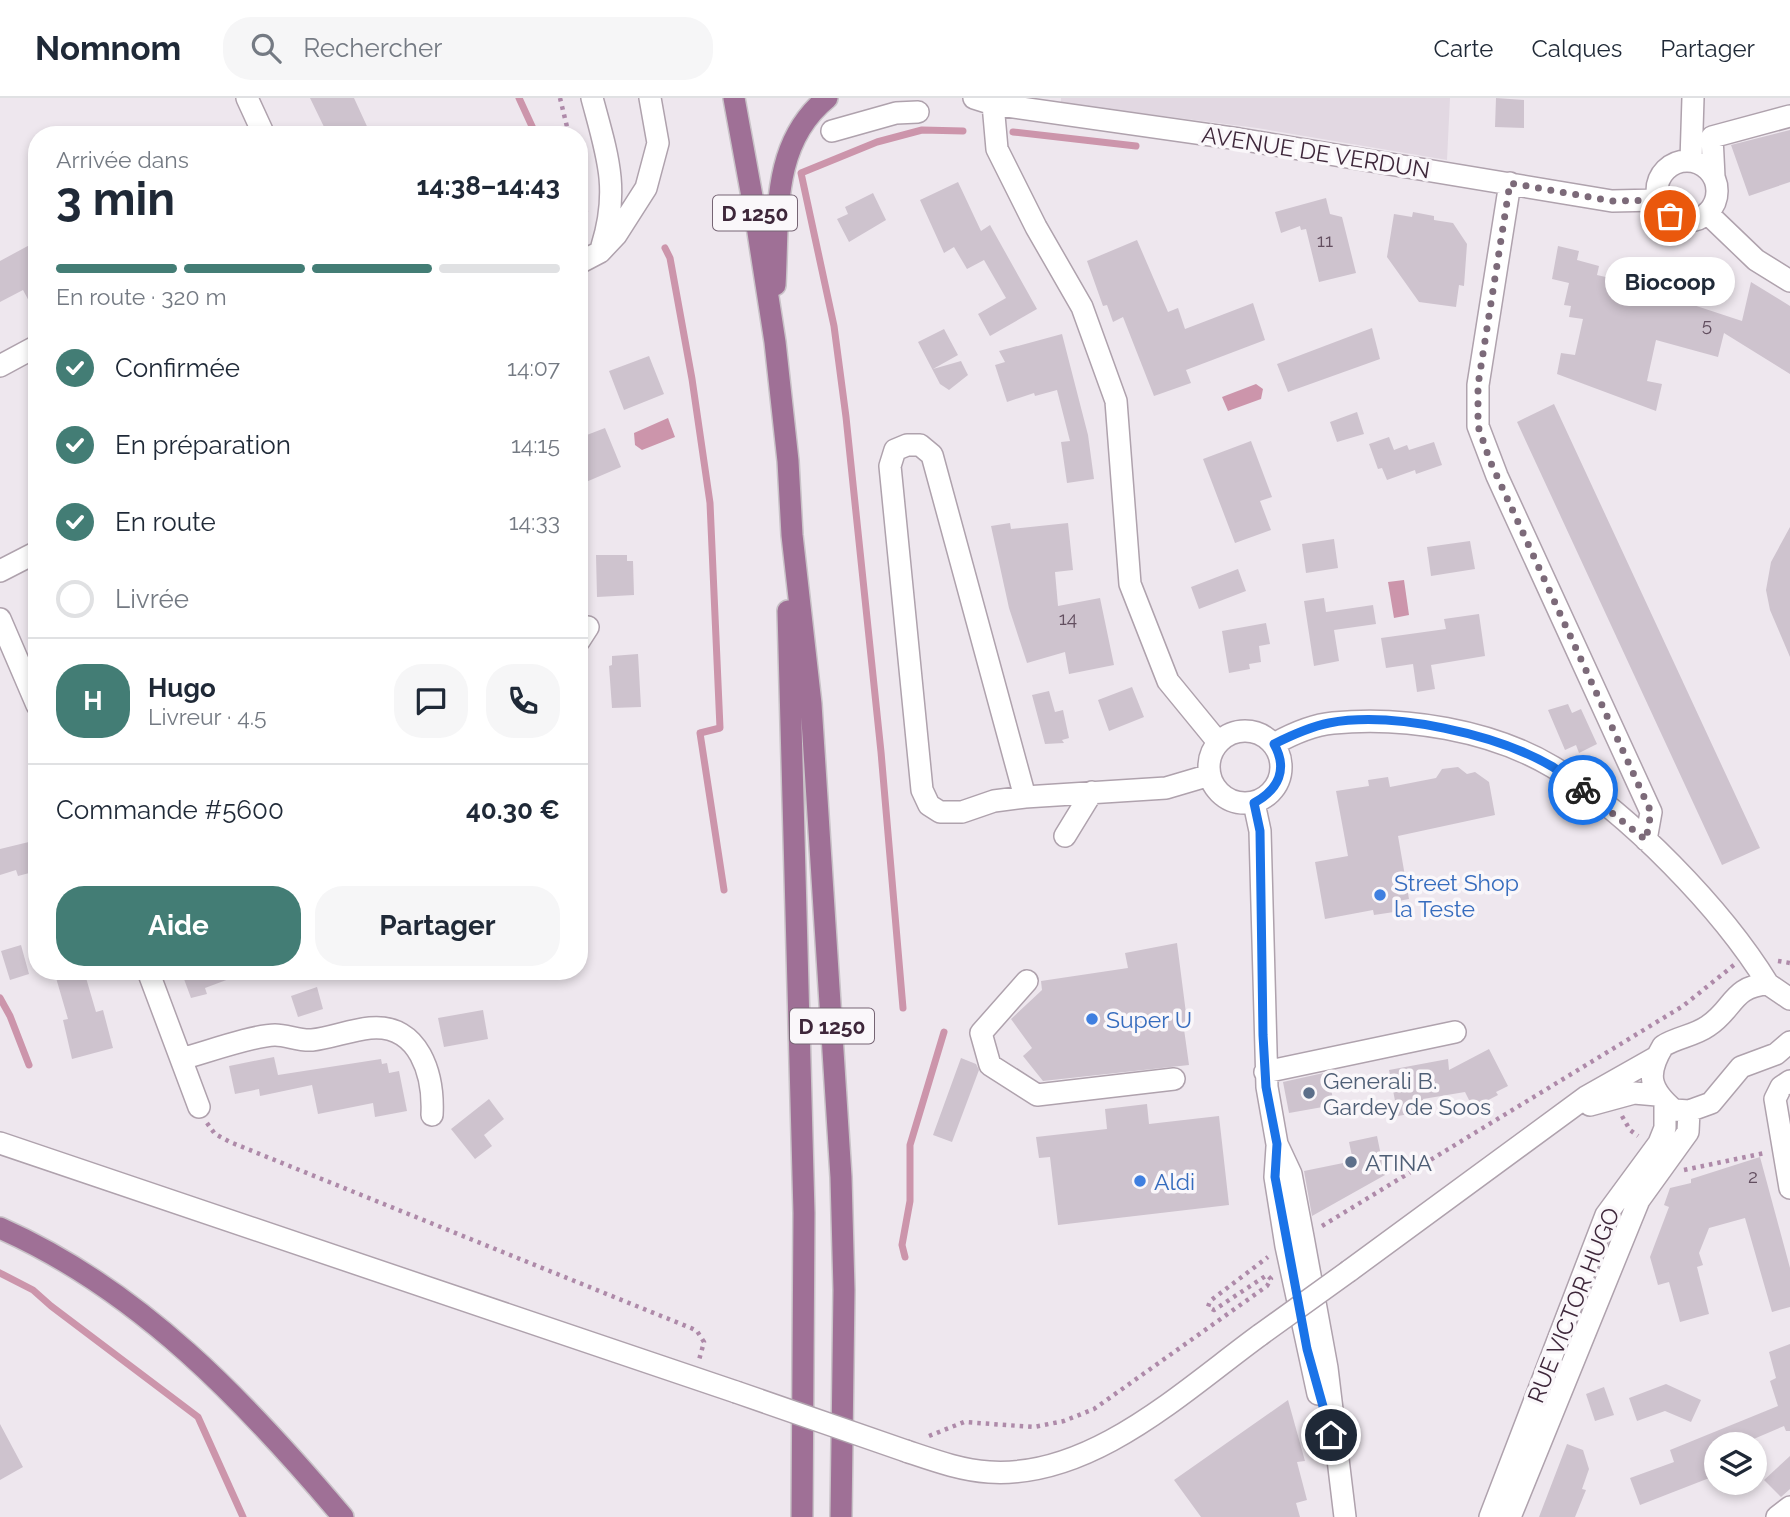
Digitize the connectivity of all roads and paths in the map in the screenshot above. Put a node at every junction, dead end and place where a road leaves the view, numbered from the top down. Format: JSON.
{"nodes":[{"id":1,"x":247,"y":98,"type":"edge"},
{"id":2,"x":560,"y":98,"type":"edge"},
{"id":3,"x":592,"y":98,"type":"edge"},
{"id":4,"x":650,"y":98,"type":"edge"},
{"id":5,"x":734,"y":98,"type":"edge"},
{"id":6,"x":827,"y":98,"type":"edge"},
{"id":7,"x":1693,"y":98,"type":"edge"},
{"id":8,"x":983,"y":101,"type":"edge"},
{"id":9,"x":872,"y":108,"type":"edge"},
{"id":10,"x":918,"y":112,"type":"dead end"},
{"id":11,"x":1790,"y":116,"type":"edge"},
{"id":12,"x":260,"y":126,"type":"edge"},
{"id":13,"x":567,"y":126,"type":"edge"},
{"id":14,"x":832,"y":131,"type":"dead end"},
{"id":15,"x":1691,"y":161,"type":"junction"},
{"id":16,"x":1714,"y":177,"type":"junction"},
{"id":17,"x":1510,"y":183,"type":"junction"},
{"id":18,"x":1658,"y":200,"type":"junction"},
{"id":19,"x":1707,"y":214,"type":"junction"},
{"id":20,"x":600,"y":252,"type":"junction"},
{"id":21,"x":588,"y":258,"type":"edge"},
{"id":22,"x":1790,"y":281,"type":"edge"},
{"id":23,"x":773,"y":329,"type":"junction"},
{"id":24,"x":28,"y":351,"type":"edge"},
{"id":25,"x":0,"y":366,"type":"edge"},
{"id":26,"x":792,"y":536,"type":"junction"},
{"id":27,"x":28,"y":557,"type":"edge"},
{"id":28,"x":0,"y":571,"type":"edge"},
{"id":29,"x":0,"y":619,"type":"edge"},
{"id":30,"x":28,"y":684,"type":"edge"},
{"id":31,"x":1218,"y":742,"type":"junction"},
{"id":32,"x":1274,"y":744,"type":"junction"},
{"id":33,"x":1210,"y":775,"type":"junction"},
{"id":34,"x":1092,"y":792,"type":"junction"},
{"id":35,"x":1025,"y":797,"type":"junction"},
{"id":36,"x":1254,"y":803,"type":"junction"},
{"id":37,"x":1065,"y":835,"type":"dead end"},
{"id":38,"x":1646,"y":840,"type":"junction"},
{"id":39,"x":1738,"y":940,"type":"junction"},
{"id":40,"x":151,"y":980,"type":"edge"},
{"id":41,"x":1027,"y":981,"type":"dead end"},
{"id":42,"x":1783,"y":991,"type":"edge"},
{"id":43,"x":1739,"y":992,"type":"junction"},
{"id":44,"x":1455,"y":1032,"type":"dead end"},
{"id":45,"x":1790,"y":1042,"type":"edge"},
{"id":46,"x":1655,"y":1058,"type":"junction"},
{"id":47,"x":181,"y":1059,"type":"junction"},
{"id":48,"x":1265,"y":1073,"type":"junction"},
{"id":49,"x":1174,"y":1079,"type":"dead end"},
{"id":50,"x":1790,"y":1080,"type":"edge"},
{"id":51,"x":1661,"y":1098,"type":"junction"},
{"id":52,"x":199,"y":1107,"type":"joint"},
{"id":53,"x":1689,"y":1111,"type":"junction"},
{"id":54,"x":432,"y":1115,"type":"dead end"},
{"id":55,"x":1555,"y":1119,"type":"junction"},
{"id":56,"x":0,"y":1143,"type":"edge"},
{"id":57,"x":1790,"y":1188,"type":"edge"},
{"id":58,"x":0,"y":1228,"type":"edge"},
{"id":59,"x":699,"y":1360,"type":"dead end"},
{"id":60,"x":1790,"y":1507,"type":"edge"},
{"id":61,"x":343,"y":1517,"type":"edge"},
{"id":62,"x":802,"y":1517,"type":"edge"},
{"id":63,"x":841,"y":1517,"type":"edge"},
{"id":64,"x":1345,"y":1517,"type":"edge"},
{"id":65,"x":1490,"y":1517,"type":"edge"},
{"id":66,"x":1510,"y":1517,"type":"edge"},
{"id":67,"x":1777,"y":1517,"type":"edge"}],
"edges":[{"from":1,"to":12,"type":"street"},
{"from":2,"to":13,"type":"path"},
{"from":3,"to":20,"type":"street"},
{"from":4,"to":20,"type":"street"},
{"from":5,"to":23,"type":"main road","number":"D 1250"},
{"from":6,"to":23,"type":"main road"},
{"from":7,"to":15,"type":"street"},
{"from":8,"to":17,"type":"street","name":"AVENUE DE VERDUN"},
{"from":8,"to":31,"type":"street"},
{"from":9,"to":10,"type":"street"},
{"from":9,"to":14,"type":"street"},
{"from":11,"to":16,"type":"street"},
{"from":15,"to":16,"type":"street"},
{"from":15,"to":18,"type":"street"},
{"from":16,"to":19,"type":"street"},
{"from":17,"to":18,"type":"street","name":"AVENUE DE VERDUN"},
{"from":17,"to":38,"type":"street"},
{"from":18,"to":19,"type":"street"},
{"from":19,"to":22,"type":"street"},
{"from":20,"to":21,"type":"street"},
{"from":23,"to":26,"type":"main road","number":"D 1250"},
{"from":24,"to":25,"type":"street"},
{"from":26,"to":62,"type":"main road","number":"D 1250"},
{"from":26,"to":63,"type":"main road","number":"D 1250"},
{"from":27,"to":28,"type":"street"},
{"from":29,"to":30,"type":"street"},
{"from":31,"to":32,"type":"street"},
{"from":31,"to":33,"type":"street"},
{"from":32,"to":36,"type":"street"},
{"from":32,"to":38,"type":"street"},
{"from":33,"to":34,"type":"street"},
{"from":33,"to":36,"type":"street"},
{"from":34,"to":35,"type":"street"},
{"from":34,"to":37,"type":"street"},
{"from":35,"to":35,"type":"street"},
{"from":36,"to":48,"type":"street"},
{"from":38,"to":39,"type":"street"},
{"from":39,"to":42,"type":"street"},
{"from":39,"to":43,"type":"street"},
{"from":40,"to":47,"type":"street"},
{"from":41,"to":49,"type":"street"},
{"from":42,"to":43,"type":"street"},
{"from":43,"to":46,"type":"street"},
{"from":44,"to":48,"type":"street"},
{"from":45,"to":53,"type":"street"},
{"from":46,"to":51,"type":"street","name":"RUE VICTOR HUGO"},
{"from":46,"to":55,"type":"street"},
{"from":47,"to":52,"type":"street"},
{"from":47,"to":54,"type":"street"},
{"from":48,"to":64,"type":"street"},
{"from":50,"to":57,"type":"street"},
{"from":51,"to":53,"type":"street"},
{"from":51,"to":55,"type":"street"},
{"from":51,"to":65,"type":"street","name":"RUE VICTOR HUGO"},
{"from":52,"to":59,"type":"path"},
{"from":53,"to":66,"type":"street","name":"RUE VICTOR HUGO"},
{"from":55,"to":56,"type":"street","bridge":true},
{"from":58,"to":61,"type":"main road"},
{"from":60,"to":67,"type":"street"}]}
